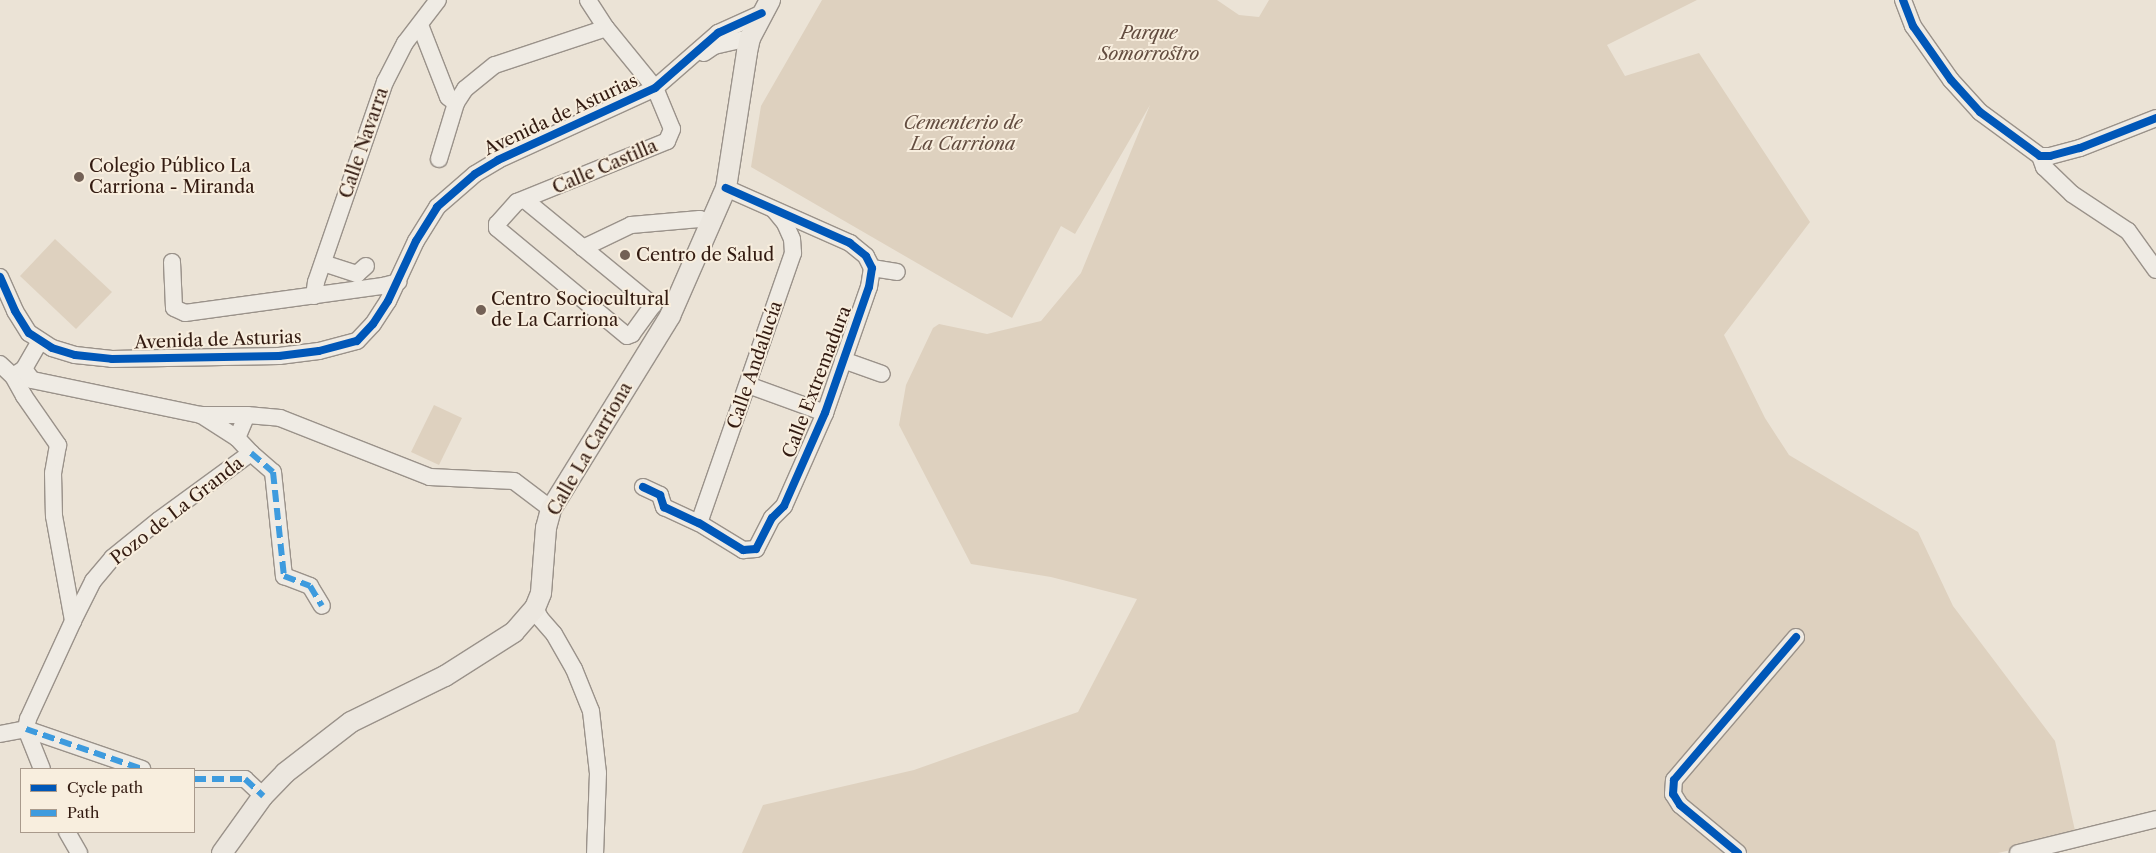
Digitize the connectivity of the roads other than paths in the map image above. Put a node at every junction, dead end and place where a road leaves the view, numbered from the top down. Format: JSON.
{"nodes":[{"id":1,"x":588,"y":0,"type":"edge"},
{"id":2,"x":1903,"y":0,"type":"edge"},
{"id":3,"x":440,"y":1,"type":"edge"},
{"id":4,"x":766,"y":7,"type":"edge"},
{"id":5,"x":420,"y":25,"type":"junction"},
{"id":6,"x":606,"y":28,"type":"junction"},
{"id":7,"x":750,"y":38,"type":"junction"},
{"id":8,"x":669,"y":77,"type":"junction"},
{"id":9,"x":655,"y":88,"type":"junction"},
{"id":10,"x":456,"y":103,"type":"junction"},
{"id":11,"x":2156,"y":118,"type":"edge"},
{"id":12,"x":2040,"y":156,"type":"junction"},
{"id":13,"x":439,"y":159,"type":"dead end"},
{"id":14,"x":726,"y":188,"type":"junction"},
{"id":15,"x":525,"y":200,"type":"junction"},
{"id":16,"x":774,"y":210,"type":"junction"},
{"id":17,"x":712,"y":223,"type":"junction"},
{"id":18,"x":583,"y":248,"type":"junction"},
{"id":19,"x":172,"y":262,"type":"dead end"},
{"id":20,"x":324,"y":263,"type":"junction"},
{"id":21,"x":366,"y":266,"type":"dead end"},
{"id":22,"x":872,"y":268,"type":"junction"},
{"id":23,"x":2156,"y":270,"type":"edge"},
{"id":24,"x":897,"y":272,"type":"dead end"},
{"id":25,"x":0,"y":278,"type":"edge"},
{"id":26,"x":398,"y":282,"type":"junction"},
{"id":27,"x":314,"y":296,"type":"junction"},
{"id":28,"x":653,"y":305,"type":"junction"},
{"id":29,"x":670,"y":316,"type":"junction"},
{"id":30,"x":40,"y":341,"type":"junction"},
{"id":31,"x":843,"y":360,"type":"junction"},
{"id":32,"x":0,"y":364,"type":"edge"},
{"id":33,"x":19,"y":372,"type":"junction"},
{"id":34,"x":882,"y":374,"type":"dead end"},
{"id":35,"x":748,"y":385,"type":"junction"},
{"id":36,"x":825,"y":413,"type":"junction"},
{"id":37,"x":201,"y":415,"type":"junction"},
{"id":38,"x":247,"y":415,"type":"junction"},
{"id":39,"x":237,"y":438,"type":"junction"},
{"id":40,"x":251,"y":454,"type":"junction"},
{"id":41,"x":643,"y":487,"type":"dead end"},
{"id":42,"x":551,"y":509,"type":"junction"},
{"id":43,"x":699,"y":523,"type":"junction"},
{"id":44,"x":65,"y":580,"type":"junction"},
{"id":45,"x":93,"y":581,"type":"junction"},
{"id":46,"x":322,"y":606,"type":"dead end"},
{"id":47,"x":535,"y":608,"type":"junction"},
{"id":48,"x":73,"y":621,"type":"junction"},
{"id":49,"x":1796,"y":637,"type":"dead end"},
{"id":50,"x":26,"y":729,"type":"junction"},
{"id":51,"x":0,"y":734,"type":"edge"},
{"id":52,"x":42,"y":768,"type":"edge"},
{"id":53,"x":139,"y":768,"type":"edge"},
{"id":54,"x":195,"y":779,"type":"edge"},
{"id":55,"x":263,"y":796,"type":"junction"},
{"id":56,"x":2156,"y":819,"type":"edge"},
{"id":57,"x":68,"y":833,"type":"edge"},
{"id":58,"x":78,"y":853,"type":"edge"},
{"id":59,"x":222,"y":853,"type":"edge"},
{"id":60,"x":596,"y":853,"type":"edge"},
{"id":61,"x":1738,"y":853,"type":"edge"},
{"id":62,"x":2018,"y":853,"type":"edge"}],
"edges":[{"from":1,"to":6,"type":"street","name":"Calle Castilla"},
{"from":2,"to":12,"type":"street"},
{"from":3,"to":5,"type":"street","name":"Calle Navarra"},
{"from":4,"to":7,"type":"main road","name":"Calle La Carriona"},
{"from":4,"to":8,"type":"street","name":"Avenida de Asturias"},
{"from":5,"to":10,"type":"street"},
{"from":5,"to":20,"type":"street","name":"Calle Navarra"},
{"from":6,"to":9,"type":"street","name":"Calle Castilla"},
{"from":6,"to":10,"type":"street"},
{"from":7,"to":8,"type":"street","name":"Avenida de Asturias"},
{"from":7,"to":14,"type":"main road","name":"Calle La Carriona"},
{"from":8,"to":9,"type":"street","name":"Avenida de Asturias"},
{"from":9,"to":15,"type":"street","name":"Calle Castilla"},
{"from":9,"to":26,"type":"street","name":"Avenida de Asturias"},
{"from":10,"to":13,"type":"street"},
{"from":11,"to":12,"type":"street"},
{"from":12,"to":23,"type":"street"},
{"from":14,"to":16,"type":"street"},
{"from":14,"to":17,"type":"main road","name":"Calle La Carriona"},
{"from":15,"to":18,"type":"street"},
{"from":15,"to":28,"type":"street","name":"Calle Castilla"},
{"from":16,"to":22,"type":"street"},
{"from":16,"to":35,"type":"street","name":"Calle Andalucía"},
{"from":17,"to":18,"type":"street"},
{"from":17,"to":29,"type":"main road","name":"Calle La Carriona"},
{"from":18,"to":28,"type":"street"},
{"from":19,"to":27,"type":"street"},
{"from":20,"to":21,"type":"street"},
{"from":20,"to":27,"type":"street","name":"Calle Navarra"},
{"from":22,"to":24,"type":"street"},
{"from":22,"to":31,"type":"street","name":"Calle Extremadura"},
{"from":25,"to":30,"type":"street","name":"Avenida de Asturias"},
{"from":26,"to":27,"type":"street"},
{"from":26,"to":30,"type":"street","name":"Avenida de Asturias"},
{"from":28,"to":29,"type":"street"},
{"from":29,"to":42,"type":"main road","name":"Calle La Carriona"},
{"from":30,"to":33,"type":"street"},
{"from":31,"to":34,"type":"street"},
{"from":31,"to":36,"type":"street","name":"Calle Extremadura"},
{"from":32,"to":33,"type":"street"},
{"from":33,"to":37,"type":"street","name":"Pozo de La Granda"},
{"from":33,"to":44,"type":"street"},
{"from":35,"to":36,"type":"street"},
{"from":35,"to":43,"type":"street","name":"Calle Andalucía"},
{"from":36,"to":43,"type":"street","name":"Calle Extremadura"},
{"from":37,"to":38,"type":"street","name":"Pozo de La Granda"},
{"from":37,"to":39,"type":"street","name":"Pozo de La Granda"},
{"from":38,"to":39,"type":"street","name":"Pozo de La Granda"},
{"from":38,"to":42,"type":"street","name":"Pozo de La Granda"},
{"from":39,"to":40,"type":"street","name":"Pozo de La Granda"},
{"from":40,"to":45,"type":"street","name":"Pozo de La Granda"},
{"from":40,"to":46,"type":"street","name":"Pozo de La Granda"},
{"from":41,"to":43,"type":"street","name":"Calle Extremadura"},
{"from":42,"to":47,"type":"main road","name":"Calle La Carriona"},
{"from":44,"to":45,"type":"street"},
{"from":44,"to":48,"type":"street"},
{"from":45,"to":48,"type":"street","name":"Pozo de La Granda"},
{"from":47,"to":55,"type":"main road","name":"Calle La Carriona"},
{"from":47,"to":60,"type":"street"},
{"from":48,"to":50,"type":"street","name":"Pozo de La Granda"},
{"from":49,"to":61,"type":"street"},
{"from":50,"to":51,"type":"street"},
{"from":50,"to":52,"type":"street"},
{"from":50,"to":53,"type":"street"},
{"from":54,"to":55,"type":"street"},
{"from":55,"to":59,"type":"main road","name":"Calle La Carriona"},
{"from":56,"to":62,"type":"street"},
{"from":57,"to":58,"type":"street"}]}
